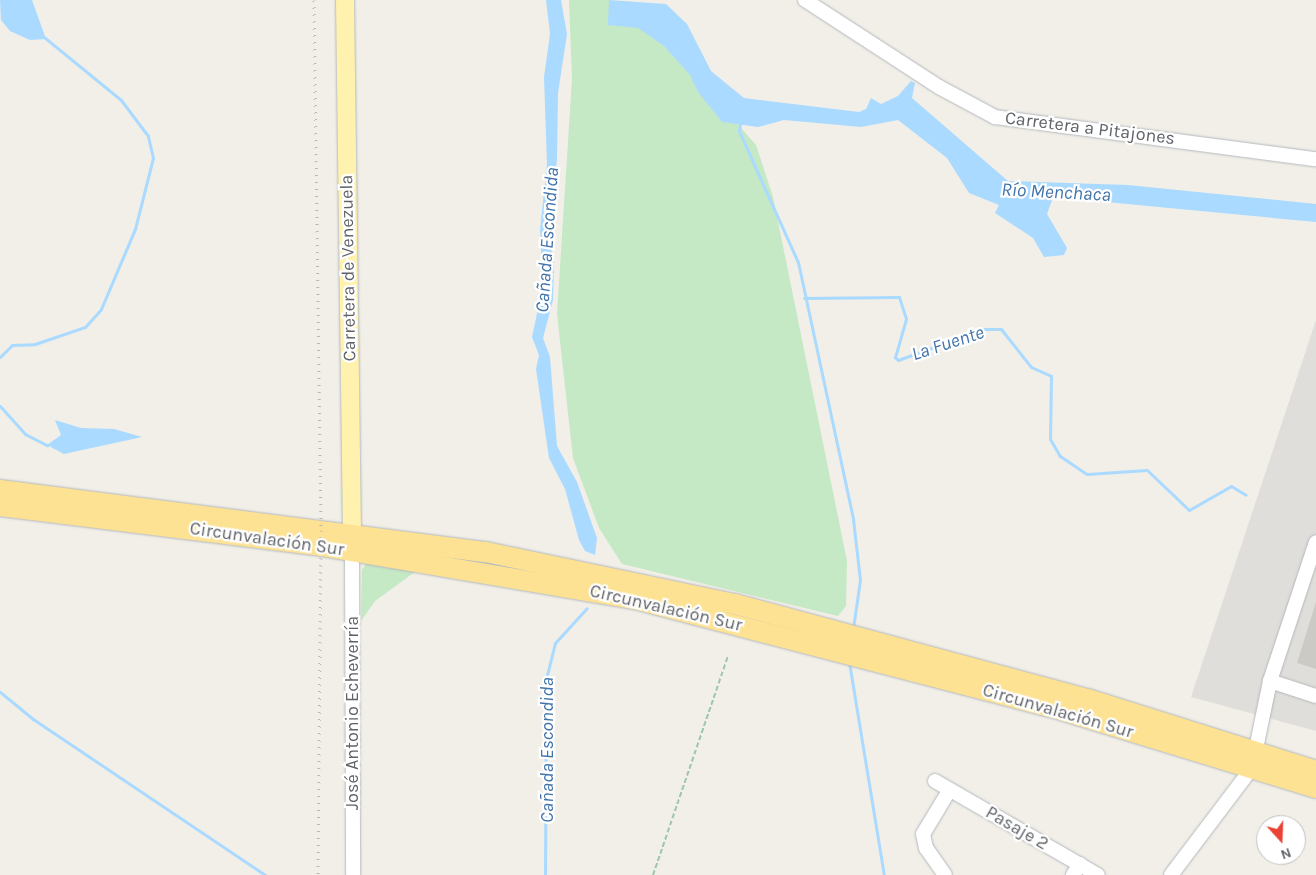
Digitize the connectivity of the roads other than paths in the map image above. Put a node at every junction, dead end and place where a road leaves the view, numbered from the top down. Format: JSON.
{"nodes":[{"id":1,"x":345,"y":0,"type":"edge"},
{"id":2,"x":805,"y":0,"type":"edge"},
{"id":3,"x":1316,"y":159,"type":"edge"},
{"id":4,"x":0,"y":490,"type":"edge"},
{"id":5,"x":0,"y":506,"type":"edge"},
{"id":6,"x":1316,"y":542,"type":"edge"},
{"id":7,"x":352,"y":544,"type":"junction"},
{"id":8,"x":1270,"y":681,"type":"junction"},
{"id":9,"x":1316,"y":696,"type":"edge"},
{"id":10,"x":1255,"y":760,"type":"junction"},
{"id":11,"x":1316,"y":770,"type":"edge"},
{"id":12,"x":935,"y":781,"type":"dead end"},
{"id":13,"x":1316,"y":788,"type":"edge"},
{"id":14,"x":949,"y":791,"type":"junction"},
{"id":15,"x":1076,"y":869,"type":"edge"},
{"id":16,"x":353,"y":875,"type":"edge"},
{"id":17,"x":945,"y":875,"type":"edge"},
{"id":18,"x":1098,"y":875,"type":"edge"},
{"id":19,"x":1171,"y":875,"type":"edge"}],
"edges":[{"from":1,"to":7,"type":"main road","name":"Carretera de Venezuela"},
{"from":2,"to":3,"type":"street","name":"Carretera a Pitajones"},
{"from":4,"to":7,"type":"highway","name":"Circunvalación Sur"},
{"from":5,"to":7,"type":"highway","name":"Circunvalación Sur"},
{"from":6,"to":8,"type":"street"},
{"from":7,"to":10,"type":"highway","name":"Circunvalación Sur"},
{"from":7,"to":16,"type":"street","name":"José Antonio Echeverría"},
{"from":8,"to":9,"type":"street"},
{"from":8,"to":10,"type":"street"},
{"from":10,"to":11,"type":"highway","name":"Circunvalación Sur"},
{"from":10,"to":13,"type":"highway","name":"Circunvalación Sur"},
{"from":10,"to":19,"type":"street"},
{"from":12,"to":14,"type":"street","name":"Pasaje 2"},
{"from":14,"to":15,"type":"street","name":"Pasaje 2"},
{"from":14,"to":17,"type":"street"},
{"from":15,"to":18,"type":"street","name":"Pasaje 2"}]}
